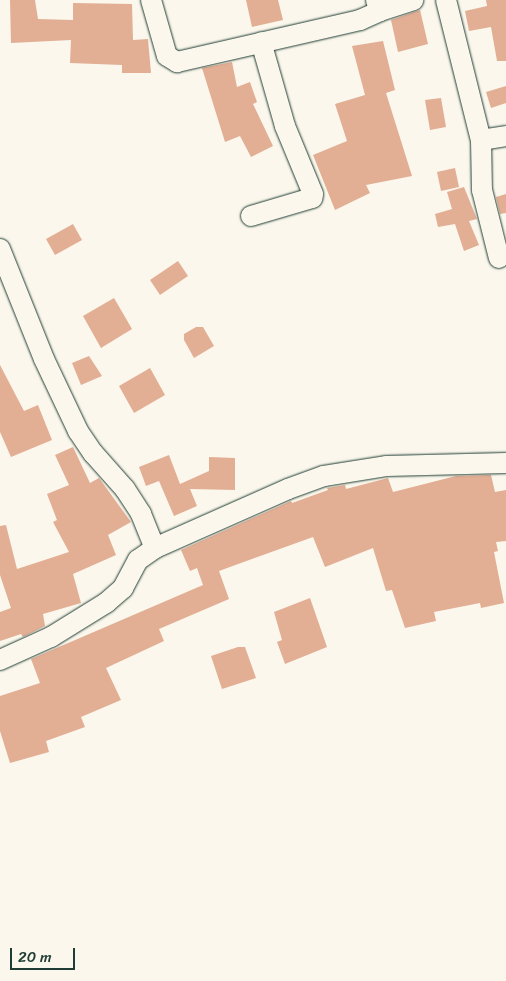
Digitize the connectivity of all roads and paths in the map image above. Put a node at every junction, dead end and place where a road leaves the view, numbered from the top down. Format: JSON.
{"nodes":[{"id":1,"x":151,"y":0,"type":"edge"},
{"id":2,"x":413,"y":0,"type":"edge"},
{"id":3,"x":446,"y":0,"type":"edge"},
{"id":4,"x":378,"y":6,"type":"edge"},
{"id":5,"x":261,"y":42,"type":"junction"},
{"id":6,"x":506,"y":136,"type":"edge"},
{"id":7,"x":481,"y":140,"type":"junction"},
{"id":8,"x":251,"y":216,"type":"dead end"},
{"id":9,"x":0,"y":249,"type":"edge"},
{"id":10,"x":499,"y":258,"type":"dead end"},
{"id":11,"x":506,"y":463,"type":"edge"},
{"id":12,"x":155,"y":548,"type":"junction"},
{"id":13,"x":0,"y":660,"type":"edge"}],
"edges":[{"from":1,"to":5,"type":"street"},
{"from":2,"to":4,"type":"street"},
{"from":3,"to":7,"type":"street"},
{"from":4,"to":5,"type":"street"},
{"from":5,"to":8,"type":"street"},
{"from":6,"to":7,"type":"street"},
{"from":7,"to":10,"type":"street"},
{"from":9,"to":12,"type":"street"},
{"from":11,"to":12,"type":"street"},
{"from":12,"to":13,"type":"street"}]}
